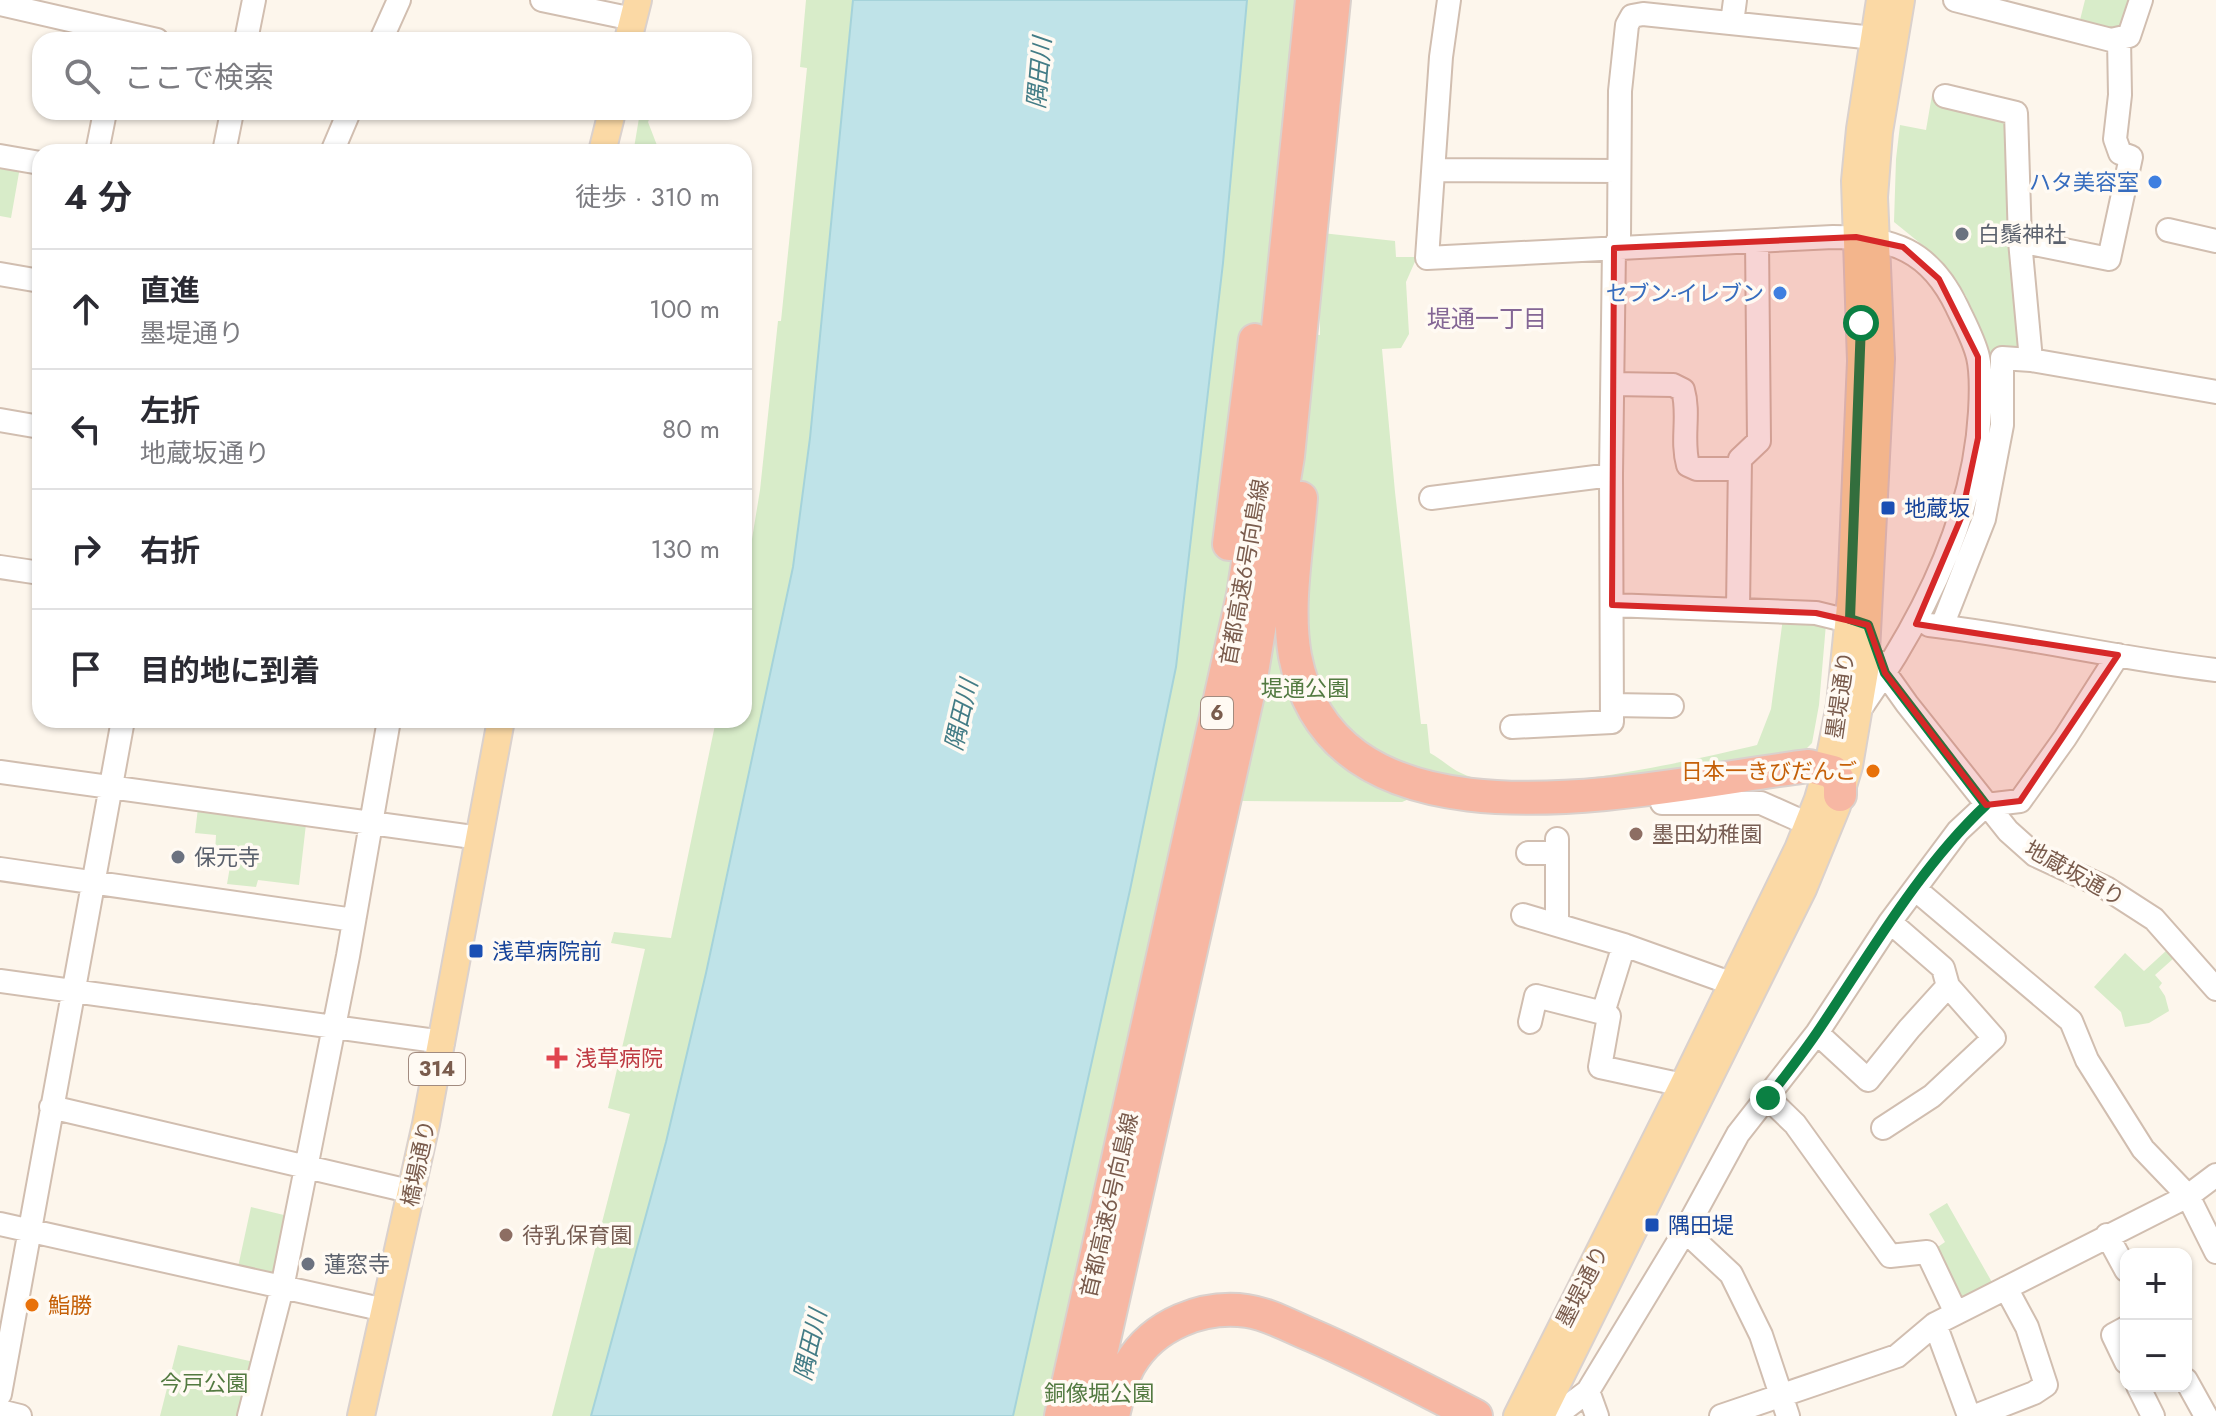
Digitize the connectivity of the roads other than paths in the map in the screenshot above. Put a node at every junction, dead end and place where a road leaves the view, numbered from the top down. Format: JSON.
{"nodes":[{"id":1,"x":254,"y":0,"type":"edge"},
{"id":2,"x":399,"y":0,"type":"edge"},
{"id":3,"x":542,"y":0,"type":"edge"},
{"id":4,"x":1293,"y":0,"type":"edge"},
{"id":5,"x":1312,"y":0,"type":"edge"},
{"id":6,"x":1334,"y":0,"type":"edge"},
{"id":7,"x":1449,"y":0,"type":"edge"},
{"id":8,"x":1735,"y":0,"type":"edge"},
{"id":9,"x":1880,"y":0,"type":"edge"},
{"id":10,"x":1901,"y":0,"type":"edge"},
{"id":11,"x":1955,"y":0,"type":"edge"},
{"id":12,"x":2141,"y":0,"type":"edge"},
{"id":13,"x":0,"y":4,"type":"edge"},
{"id":14,"x":633,"y":20,"type":"edge"},
{"id":15,"x":1732,"y":23,"type":"junction"},
{"id":16,"x":104,"y":32,"type":"edge"},
{"id":17,"x":248,"y":32,"type":"edge"},
{"id":18,"x":385,"y":32,"type":"edge"},
{"id":19,"x":1874,"y":38,"type":"junction"},
{"id":20,"x":2119,"y":39,"type":"junction"},
{"id":21,"x":1945,"y":96,"type":"dead end"},
{"id":22,"x":103,"y":120,"type":"edge"},
{"id":23,"x":230,"y":120,"type":"edge"},
{"id":24,"x":346,"y":120,"type":"edge"},
{"id":25,"x":610,"y":120,"type":"edge"},
{"id":26,"x":99,"y":144,"type":"edge"},
{"id":27,"x":226,"y":144,"type":"edge"},
{"id":28,"x":335,"y":144,"type":"edge"},
{"id":29,"x":604,"y":144,"type":"edge"},
{"id":30,"x":0,"y":156,"type":"edge"},
{"id":31,"x":32,"y":162,"type":"edge"},
{"id":32,"x":1434,"y":170,"type":"junction"},
{"id":33,"x":1619,"y":171,"type":"junction"},
{"id":34,"x":2168,"y":230,"type":"dead end"},
{"id":35,"x":1867,"y":238,"type":"junction"},
{"id":36,"x":1757,"y":241,"type":"junction"},
{"id":37,"x":2020,"y":241,"type":"junction"},
{"id":38,"x":2216,"y":241,"type":"edge"},
{"id":39,"x":1614,"y":248,"type":"junction"},
{"id":40,"x":1308,"y":263,"type":"junction"},
{"id":41,"x":0,"y":274,"type":"edge"},
{"id":42,"x":32,"y":280,"type":"edge"},
{"id":43,"x":2031,"y":360,"type":"junction"},
{"id":44,"x":1613,"y":384,"type":"junction"},
{"id":45,"x":2216,"y":392,"type":"edge"},
{"id":46,"x":0,"y":420,"type":"edge"},
{"id":47,"x":32,"y":426,"type":"edge"},
{"id":48,"x":1739,"y":469,"type":"junction"},
{"id":49,"x":1611,"y":475,"type":"junction"},
{"id":50,"x":1431,"y":498,"type":"dead end"},
{"id":51,"x":0,"y":567,"type":"edge"},
{"id":52,"x":32,"y":572,"type":"edge"},
{"id":53,"x":1612,"y":605,"type":"junction"},
{"id":54,"x":1738,"y":609,"type":"junction"},
{"id":55,"x":1859,"y":622,"type":"junction"},
{"id":56,"x":1916,"y":624,"type":"junction"},
{"id":57,"x":1942,"y":626,"type":"junction"},
{"id":58,"x":2118,"y":655,"type":"junction"},
{"id":59,"x":2216,"y":670,"type":"edge"},
{"id":60,"x":1885,"y":673,"type":"junction"},
{"id":61,"x":1612,"y":705,"type":"junction"},
{"id":62,"x":1672,"y":706,"type":"dead end"},
{"id":63,"x":1861,"y":708,"type":"junction"},
{"id":64,"x":1512,"y":727,"type":"dead end"},
{"id":65,"x":121,"y":728,"type":"edge"},
{"id":66,"x":388,"y":728,"type":"edge"},
{"id":67,"x":500,"y":728,"type":"edge"},
{"id":68,"x":0,"y":772,"type":"edge"},
{"id":69,"x":1833,"y":782,"type":"junction"},
{"id":70,"x":110,"y":786,"type":"junction"},
{"id":71,"x":1662,"y":803,"type":"dead end"},
{"id":72,"x":1986,"y":805,"type":"junction"},
{"id":73,"x":370,"y":822,"type":"junction"},
{"id":74,"x":1808,"y":824,"type":"junction"},
{"id":75,"x":480,"y":838,"type":"junction"},
{"id":76,"x":1528,"y":853,"type":"dead end"},
{"id":77,"x":0,"y":869,"type":"edge"},
{"id":78,"x":92,"y":881,"type":"junction"},
{"id":79,"x":1915,"y":889,"type":"junction"},
{"id":80,"x":1523,"y":915,"type":"dead end"},
{"id":81,"x":355,"y":916,"type":"junction"},
{"id":82,"x":1890,"y":922,"type":"junction"},
{"id":83,"x":1557,"y":925,"type":"junction"},
{"id":84,"x":1168,"y":938,"type":"junction"},
{"id":85,"x":1624,"y":945,"type":"junction"},
{"id":86,"x":0,"y":981,"type":"edge"},
{"id":87,"x":1733,"y":984,"type":"junction"},
{"id":88,"x":1948,"y":986,"type":"junction"},
{"id":89,"x":2216,"y":989,"type":"edge"},
{"id":90,"x":73,"y":991,"type":"junction"},
{"id":91,"x":1603,"y":1013,"type":"junction"},
{"id":92,"x":1530,"y":1022,"type":"dead end"},
{"id":93,"x":335,"y":1026,"type":"junction"},
{"id":94,"x":1817,"y":1033,"type":"junction"},
{"id":95,"x":443,"y":1042,"type":"junction"},
{"id":96,"x":1683,"y":1085,"type":"junction"},
{"id":97,"x":1768,"y":1098,"type":"junction"},
{"id":98,"x":51,"y":1107,"type":"junction"},
{"id":99,"x":1883,"y":1128,"type":"dead end"},
{"id":100,"x":306,"y":1168,"type":"junction"},
{"id":101,"x":2216,"y":1175,"type":"edge"},
{"id":102,"x":413,"y":1192,"type":"junction"},
{"id":103,"x":2188,"y":1196,"type":"junction"},
{"id":104,"x":0,"y":1224,"type":"edge"},
{"id":105,"x":31,"y":1230,"type":"junction"},
{"id":106,"x":1685,"y":1231,"type":"junction"},
{"id":107,"x":2107,"y":1235,"type":"junction"},
{"id":108,"x":2216,"y":1252,"type":"edge"},
{"id":109,"x":1097,"y":1258,"type":"junction"},
{"id":110,"x":2120,"y":1259,"type":"edge"},
{"id":111,"x":282,"y":1288,"type":"junction"},
{"id":112,"x":2006,"y":1288,"type":"junction"},
{"id":113,"x":385,"y":1310,"type":"junction"},
{"id":114,"x":1956,"y":1313,"type":"junction"},
{"id":115,"x":1935,"y":1324,"type":"junction"},
{"id":116,"x":2120,"y":1331,"type":"edge"},
{"id":117,"x":2120,"y":1350,"type":"edge"},
{"id":118,"x":1588,"y":1391,"type":"junction"},
{"id":119,"x":2192,"y":1391,"type":"edge"},
{"id":120,"x":2141,"y":1392,"type":"edge"},
{"id":121,"x":0,"y":1394,"type":"edge"},
{"id":122,"x":1785,"y":1405,"type":"edge"},
{"id":123,"x":0,"y":1411,"type":"edge"},
{"id":124,"x":20,"y":1416,"type":"edge"},
{"id":125,"x":249,"y":1416,"type":"edge"},
{"id":126,"x":361,"y":1416,"type":"edge"},
{"id":127,"x":1052,"y":1416,"type":"edge"},
{"id":128,"x":1061,"y":1416,"type":"edge"},
{"id":129,"x":1087,"y":1416,"type":"edge"},
{"id":130,"x":1113,"y":1416,"type":"edge"},
{"id":131,"x":1476,"y":1416,"type":"edge"},
{"id":132,"x":1517,"y":1416,"type":"edge"},
{"id":133,"x":1541,"y":1416,"type":"edge"},
{"id":134,"x":1555,"y":1416,"type":"edge"},
{"id":135,"x":1597,"y":1416,"type":"edge"},
{"id":136,"x":1721,"y":1416,"type":"edge"},
{"id":137,"x":1972,"y":1416,"type":"edge"},
{"id":138,"x":2153,"y":1416,"type":"edge"},
{"id":139,"x":2206,"y":1416,"type":"edge"}],
"edges":[{"from":1,"to":17,"type":"street"},
{"from":2,"to":18,"type":"street"},
{"from":3,"to":14,"type":"street"},
{"from":4,"to":84,"type":"highway"},
{"from":5,"to":84,"type":"highway","name":"首都高速6号向島線","number":"6"},
{"from":6,"to":40,"type":"highway","name":"首都高速6号向島線","number":"6"},
{"from":7,"to":32,"type":"street"},
{"from":8,"to":15,"type":"street"},
{"from":9,"to":19,"type":"main road","name":"墨堤通り"},
{"from":10,"to":35,"type":"main road","name":"墨堤通り"},
{"from":11,"to":20,"type":"street"},
{"from":12,"to":20,"type":"street"},
{"from":13,"to":16,"type":"street"},
{"from":15,"to":19,"type":"street"},
{"from":15,"to":33,"type":"street"},
{"from":19,"to":35,"type":"main road","name":"墨堤通り"},
{"from":20,"to":37,"type":"street"},
{"from":21,"to":37,"type":"street"},
{"from":22,"to":26,"type":"street"},
{"from":23,"to":27,"type":"street"},
{"from":24,"to":28,"type":"street"},
{"from":25,"to":29,"type":"main road"},
{"from":30,"to":31,"type":"street"},
{"from":32,"to":33,"type":"street"},
{"from":32,"to":39,"type":"street"},
{"from":33,"to":39,"type":"street"},
{"from":34,"to":38,"type":"street"},
{"from":35,"to":36,"type":"street"},
{"from":35,"to":55,"type":"main road","name":"墨堤通り"},
{"from":35,"to":56,"type":"street"},
{"from":36,"to":39,"type":"street"},
{"from":36,"to":48,"type":"street"},
{"from":37,"to":43,"type":"street"},
{"from":39,"to":44,"type":"street"},
{"from":40,"to":69,"type":"highway"},
{"from":40,"to":129,"type":"highway","name":"首都高速6号向島線","number":"6"},
{"from":41,"to":42,"type":"street"},
{"from":43,"to":45,"type":"street"},
{"from":43,"to":57,"type":"street"},
{"from":44,"to":48,"type":"street"},
{"from":44,"to":49,"type":"street"},
{"from":46,"to":47,"type":"street"},
{"from":48,"to":54,"type":"street"},
{"from":49,"to":50,"type":"street"},
{"from":49,"to":53,"type":"street"},
{"from":51,"to":52,"type":"street"},
{"from":53,"to":54,"type":"street"},
{"from":53,"to":61,"type":"street"},
{"from":54,"to":55,"type":"street"},
{"from":55,"to":60,"type":"street","name":"地蔵坂通り"},
{"from":55,"to":63,"type":"main road","name":"墨堤通り"},
{"from":55,"to":69,"type":"main road","name":"墨堤通り"},
{"from":56,"to":57,"type":"street"},
{"from":56,"to":60,"type":"street"},
{"from":57,"to":58,"type":"street"},
{"from":58,"to":59,"type":"street"},
{"from":58,"to":72,"type":"street"},
{"from":60,"to":63,"type":"street"},
{"from":60,"to":72,"type":"street","name":"地蔵坂通り"},
{"from":61,"to":62,"type":"street"},
{"from":61,"to":64,"type":"street"},
{"from":63,"to":69,"type":"main road","name":"墨堤通り"},
{"from":65,"to":70,"type":"street"},
{"from":66,"to":73,"type":"street"},
{"from":67,"to":75,"type":"main road","name":"橋場通り","number":"314"},
{"from":68,"to":70,"type":"street"},
{"from":69,"to":74,"type":"main road","name":"墨堤通り"},
{"from":69,"to":133,"type":"main road","name":"墨堤通り"},
{"from":70,"to":73,"type":"street"},
{"from":70,"to":78,"type":"street"},
{"from":71,"to":74,"type":"street"},
{"from":72,"to":79,"type":"street"},
{"from":72,"to":89,"type":"street","name":"地蔵坂通り"},
{"from":73,"to":75,"type":"street"},
{"from":73,"to":81,"type":"street"},
{"from":74,"to":87,"type":"main road","name":"墨堤通り"},
{"from":75,"to":95,"type":"main road","name":"橋場通り","number":"314"},
{"from":76,"to":83,"type":"street"},
{"from":77,"to":78,"type":"street"},
{"from":78,"to":81,"type":"street"},
{"from":78,"to":90,"type":"street"},
{"from":79,"to":82,"type":"street"},
{"from":79,"to":103,"type":"street"},
{"from":80,"to":83,"type":"street"},
{"from":81,"to":93,"type":"street"},
{"from":82,"to":88,"type":"street"},
{"from":82,"to":94,"type":"street"},
{"from":83,"to":85,"type":"street"},
{"from":84,"to":109,"type":"highway","name":"首都高速6号向島線","number":"6"},
{"from":85,"to":87,"type":"street"},
{"from":85,"to":91,"type":"street"},
{"from":86,"to":90,"type":"street"},
{"from":87,"to":96,"type":"main road","name":"墨堤通り"},
{"from":88,"to":94,"type":"street"},
{"from":88,"to":99,"type":"street"},
{"from":90,"to":93,"type":"street"},
{"from":90,"to":98,"type":"street"},
{"from":91,"to":92,"type":"street"},
{"from":91,"to":96,"type":"street"},
{"from":93,"to":95,"type":"street"},
{"from":93,"to":100,"type":"street"},
{"from":94,"to":97,"type":"street"},
{"from":95,"to":102,"type":"main road","name":"橋場通り","number":"314"},
{"from":96,"to":132,"type":"main road","name":"墨堤通り"},
{"from":97,"to":106,"type":"street"},
{"from":97,"to":114,"type":"street"},
{"from":98,"to":100,"type":"street"},
{"from":98,"to":105,"type":"street"},
{"from":100,"to":102,"type":"street"},
{"from":100,"to":111,"type":"street"},
{"from":101,"to":103,"type":"street"},
{"from":102,"to":113,"type":"main road","name":"橋場通り","number":"314"},
{"from":103,"to":107,"type":"street"},
{"from":103,"to":108,"type":"street"},
{"from":104,"to":105,"type":"street"},
{"from":105,"to":111,"type":"street"},
{"from":105,"to":121,"type":"street"},
{"from":106,"to":118,"type":"street"},
{"from":106,"to":122,"type":"street"},
{"from":107,"to":110,"type":"street"},
{"from":107,"to":112,"type":"street"},
{"from":109,"to":127,"type":"highway"},
{"from":109,"to":128,"type":"highway","name":"首都高速6号向島線","number":"6"},
{"from":111,"to":113,"type":"street"},
{"from":111,"to":125,"type":"street"},
{"from":112,"to":114,"type":"street"},
{"from":112,"to":137,"type":"street"},
{"from":113,"to":126,"type":"main road","name":"橋場通り","number":"314"},
{"from":114,"to":115,"type":"street"},
{"from":115,"to":122,"type":"street"},
{"from":115,"to":137,"type":"street"},
{"from":116,"to":117,"type":"street"},
{"from":118,"to":134,"type":"street"},
{"from":118,"to":135,"type":"street"},
{"from":119,"to":139,"type":"street"},
{"from":120,"to":138,"type":"street"},
{"from":122,"to":136,"type":"street"},
{"from":123,"to":124,"type":"street"},
{"from":130,"to":131,"type":"highway"}]}
